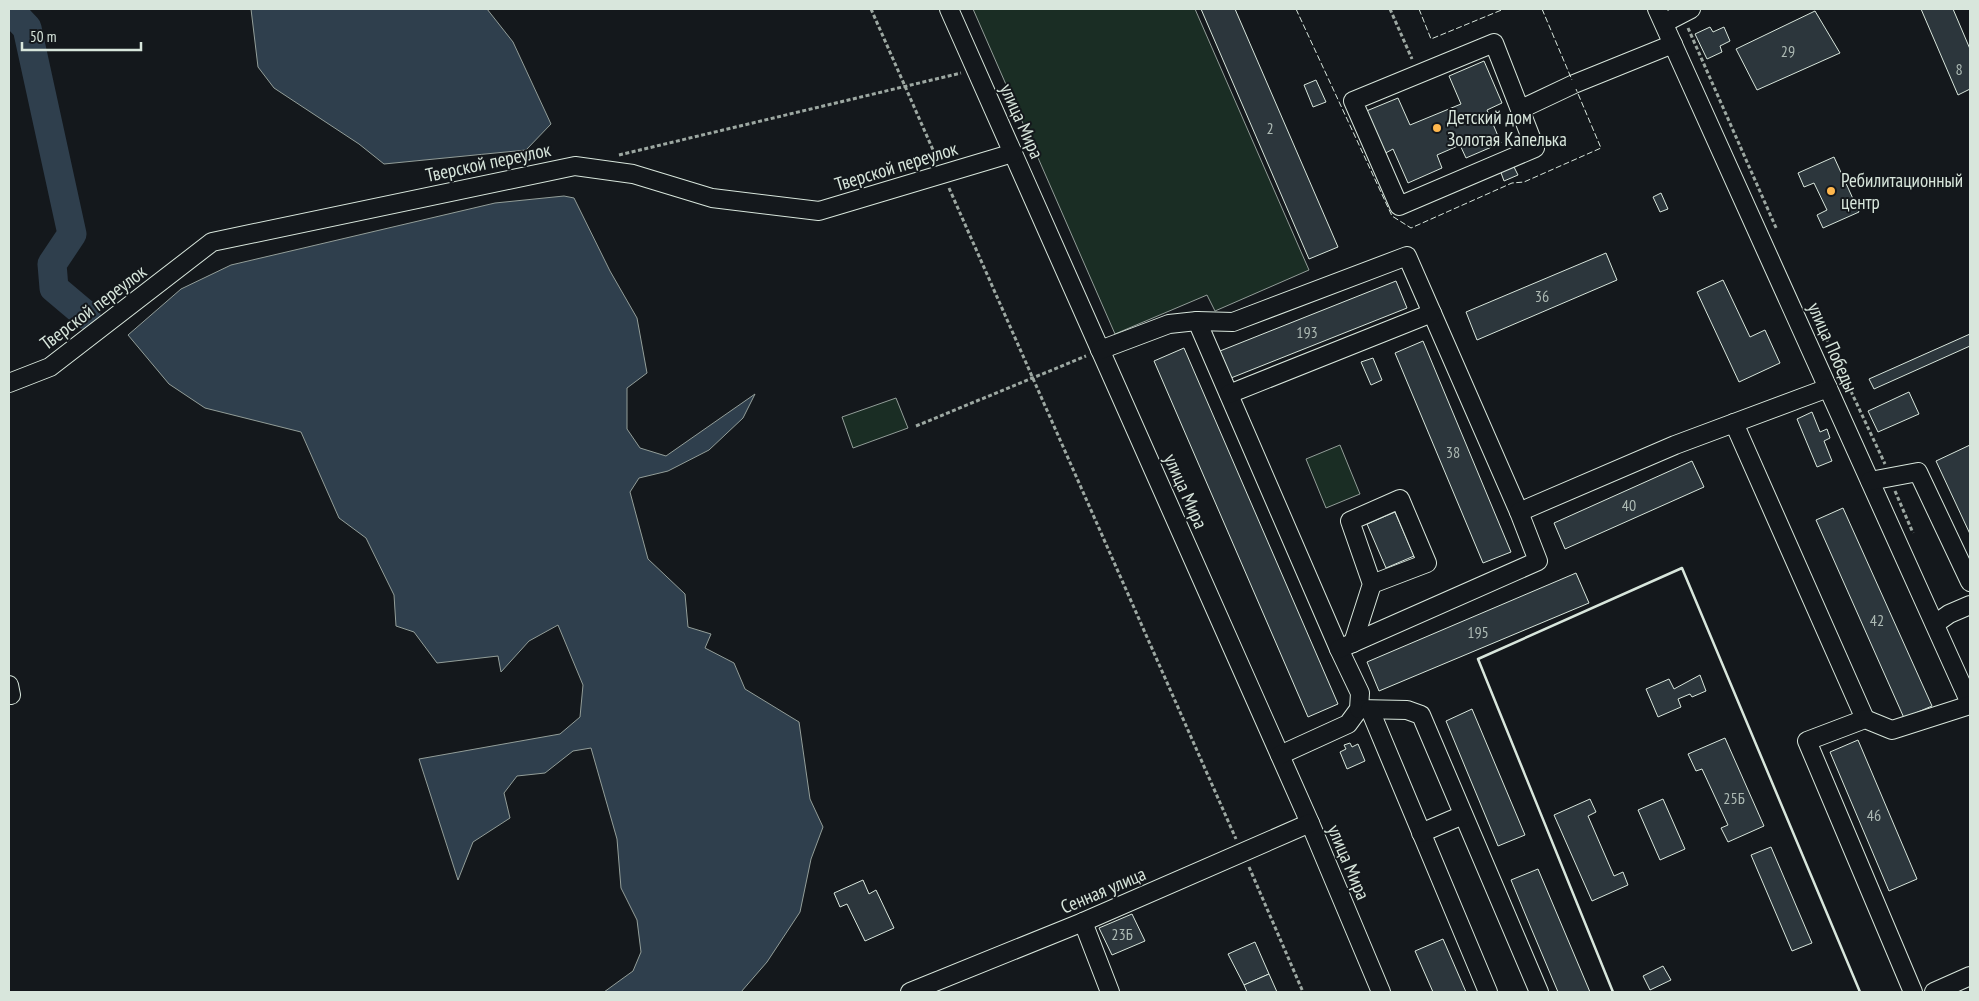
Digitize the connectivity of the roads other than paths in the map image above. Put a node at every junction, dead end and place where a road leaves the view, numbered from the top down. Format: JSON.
{"nodes":[{"id":1,"x":949,"y":9,"type":"edge"},
{"id":2,"x":1686,"y":11,"type":"edge"},
{"id":3,"x":1660,"y":16,"type":"edge"},
{"id":4,"x":1674,"y":44,"type":"junction"},
{"id":5,"x":1521,"y":109,"type":"junction"},
{"id":6,"x":1013,"y":153,"type":"junction"},
{"id":7,"x":1432,"y":314,"type":"junction"},
{"id":8,"x":1197,"y":321,"type":"junction"},
{"id":9,"x":1100,"y":350,"type":"junction"},
{"id":10,"x":9,"y":383,"type":"edge"},
{"id":11,"x":1828,"y":388,"type":"junction"},
{"id":12,"x":1229,"y":394,"type":"junction"},
{"id":13,"x":1734,"y":423,"type":"junction"},
{"id":14,"x":1870,"y":481,"type":"junction"},
{"id":15,"x":1519,"y":512,"type":"junction"},
{"id":16,"x":1970,"y":582,"type":"edge"},
{"id":17,"x":1372,"y":584,"type":"junction"},
{"id":18,"x":1970,"y":605,"type":"edge"},
{"id":19,"x":1935,"y":624,"type":"junction"},
{"id":20,"x":1346,"y":646,"type":"junction"},
{"id":21,"x":1970,"y":704,"type":"edge"},
{"id":22,"x":1364,"y":710,"type":"junction"},
{"id":23,"x":1865,"y":719,"type":"junction"},
{"id":24,"x":1280,"y":756,"type":"junction"},
{"id":25,"x":1464,"y":815,"type":"junction"},
{"id":26,"x":1310,"y":823,"type":"junction"},
{"id":27,"x":1421,"y":833,"type":"junction"},
{"id":28,"x":1083,"y":922,"type":"junction"},
{"id":29,"x":1970,"y":976,"type":"edge"},
{"id":30,"x":910,"y":992,"type":"edge"},
{"id":31,"x":1110,"y":992,"type":"edge"},
{"id":32,"x":1381,"y":992,"type":"edge"},
{"id":33,"x":1488,"y":992,"type":"edge"},
{"id":34,"x":1539,"y":992,"type":"edge"},
{"id":35,"x":1913,"y":992,"type":"edge"},
{"id":36,"x":1934,"y":992,"type":"edge"}],
"edges":[{"from":1,"to":6,"type":"street","name":"улица Мира"},
{"from":2,"to":3,"type":"street"},
{"from":3,"to":4,"type":"street","name":"улица Победы"},
{"from":4,"to":5,"type":"street"},
{"from":4,"to":11,"type":"street","name":"улица Победы"},
{"from":5,"to":5,"type":"street"},
{"from":6,"to":9,"type":"street","name":"улица Мира"},
{"from":6,"to":10,"type":"street","name":"Тверской переулок"},
{"from":7,"to":8,"type":"street"},
{"from":7,"to":12,"type":"street"},
{"from":7,"to":15,"type":"street"},
{"from":8,"to":9,"type":"street"},
{"from":8,"to":12,"type":"street"},
{"from":9,"to":24,"type":"street","name":"улица Мира"},
{"from":11,"to":13,"type":"street"},
{"from":11,"to":14,"type":"street","name":"улица Победы"},
{"from":12,"to":20,"type":"street"},
{"from":13,"to":15,"type":"street"},
{"from":13,"to":23,"type":"street"},
{"from":14,"to":16,"type":"street"},
{"from":14,"to":19,"type":"street","name":"улица Победы"},
{"from":15,"to":20,"type":"street"},
{"from":17,"to":17,"type":"street"},
{"from":17,"to":20,"type":"street"},
{"from":18,"to":19,"type":"street"},
{"from":19,"to":21,"type":"street","name":"улица Победы"},
{"from":20,"to":22,"type":"street"},
{"from":21,"to":23,"type":"street"},
{"from":22,"to":24,"type":"street"},
{"from":22,"to":25,"type":"street"},
{"from":22,"to":27,"type":"street"},
{"from":23,"to":35,"type":"street"},
{"from":24,"to":26,"type":"street","name":"улица Мира"},
{"from":25,"to":27,"type":"street"},
{"from":25,"to":34,"type":"street"},
{"from":26,"to":28,"type":"street","name":"Сенная улица"},
{"from":26,"to":32,"type":"street","name":"улица Мира"},
{"from":27,"to":33,"type":"street"},
{"from":28,"to":30,"type":"street","name":"Сенная улица"},
{"from":28,"to":31,"type":"street"},
{"from":29,"to":36,"type":"street"}]}
